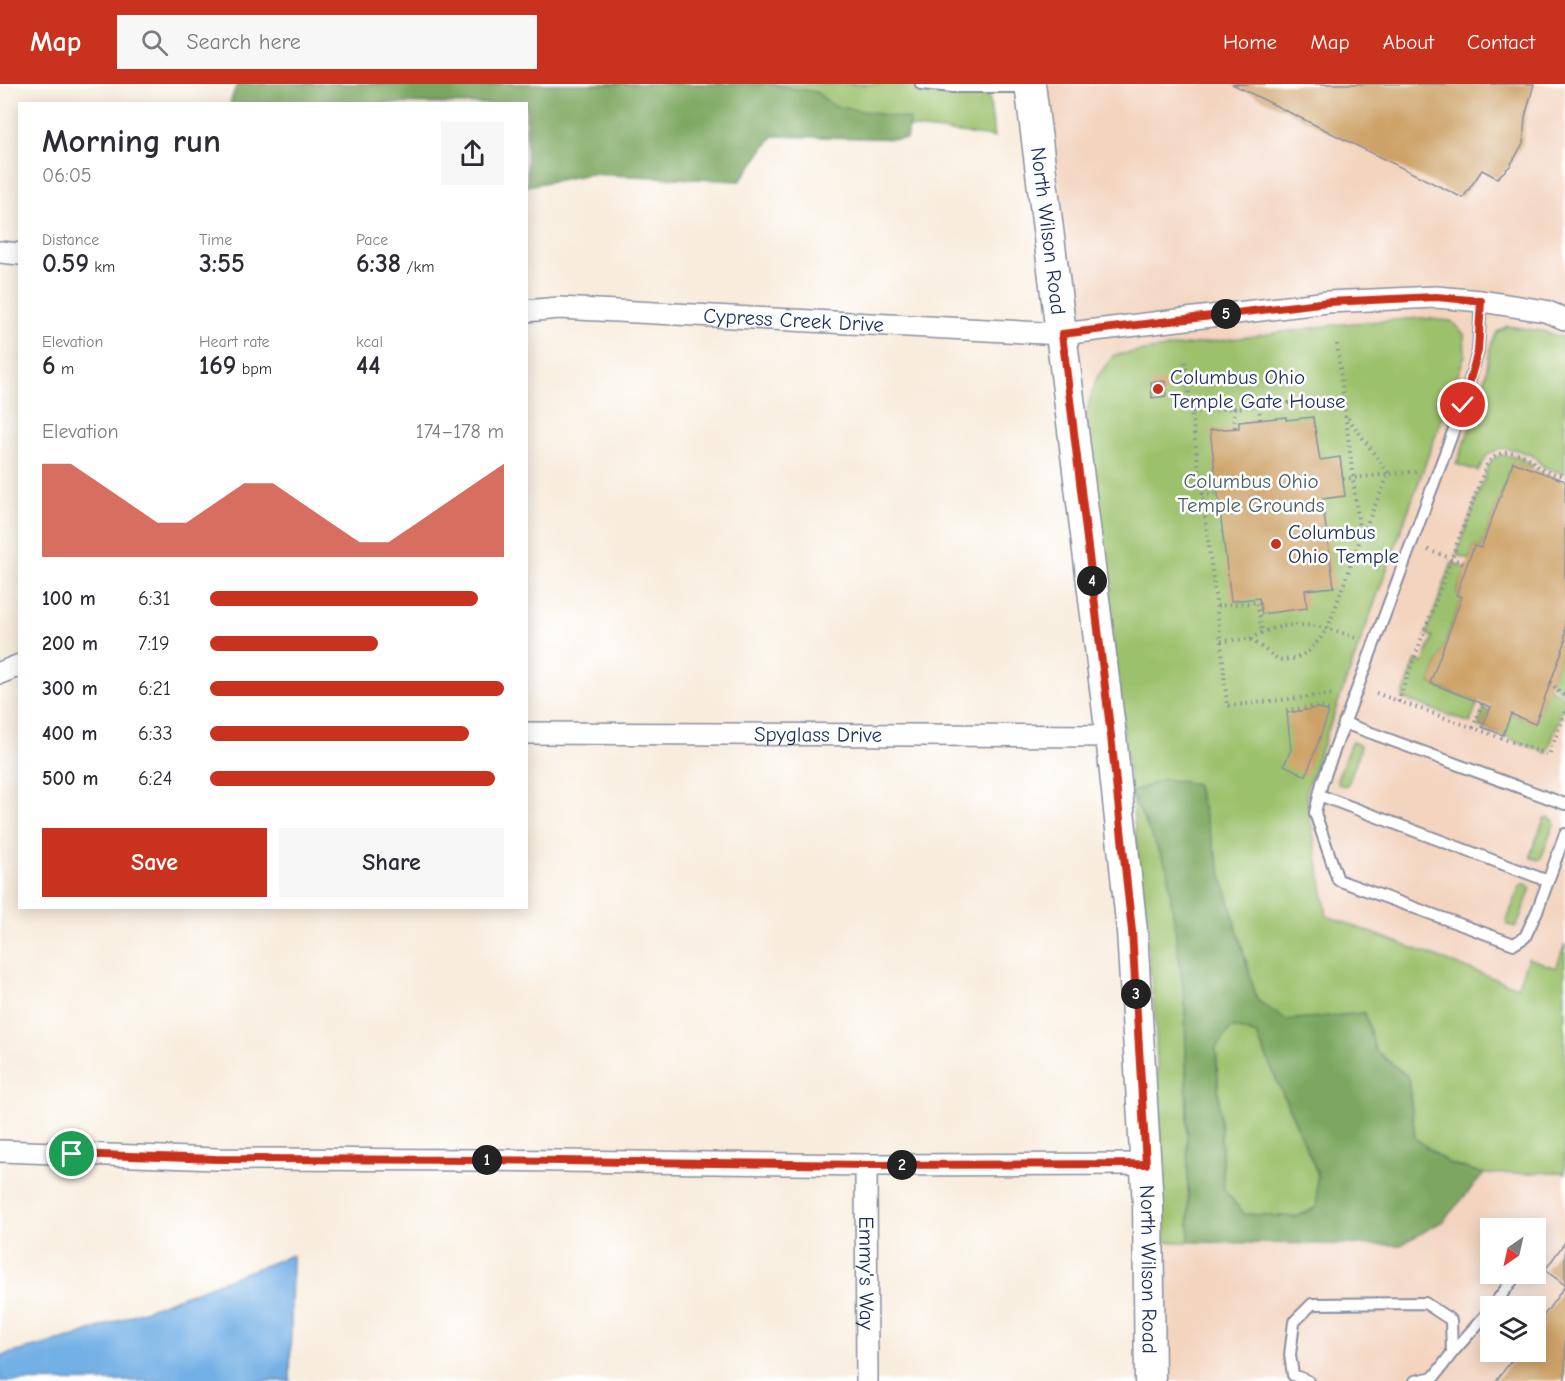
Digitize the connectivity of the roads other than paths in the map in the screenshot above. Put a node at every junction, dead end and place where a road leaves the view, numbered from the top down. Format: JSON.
{"nodes":[{"id":1,"x":921,"y":84,"type":"edge"},
{"id":2,"x":1030,"y":85,"type":"edge"},
{"id":3,"x":0,"y":252,"type":"edge"},
{"id":4,"x":18,"y":254,"type":"edge"},
{"id":5,"x":1481,"y":301,"type":"junction"},
{"id":6,"x":528,"y":311,"type":"edge"},
{"id":7,"x":1565,"y":319,"type":"edge"},
{"id":8,"x":1062,"y":334,"type":"junction"},
{"id":9,"x":18,"y":666,"type":"edge"},
{"id":10,"x":0,"y":674,"type":"edge"},
{"id":11,"x":1344,"y":723,"type":"junction"},
{"id":12,"x":528,"y":733,"type":"edge"},
{"id":13,"x":1111,"y":736,"type":"junction"},
{"id":14,"x":1319,"y":795,"type":"junction"},
{"id":15,"x":1565,"y":804,"type":"edge"},
{"id":16,"x":1565,"y":834,"type":"edge"},
{"id":17,"x":1548,"y":881,"type":"junction"},
{"id":18,"x":0,"y":1151,"type":"edge"},
{"id":19,"x":1146,"y":1164,"type":"junction"},
{"id":20,"x":867,"y":1165,"type":"junction"},
{"id":21,"x":1480,"y":1322,"type":"edge"},
{"id":22,"x":1452,"y":1353,"type":"junction"},
{"id":23,"x":867,"y":1381,"type":"edge"},
{"id":24,"x":1150,"y":1381,"type":"edge"},
{"id":25,"x":1308,"y":1381,"type":"edge"},
{"id":26,"x":1415,"y":1381,"type":"edge"}],
"edges":[{"from":1,"to":2,"type":"lane"},
{"from":2,"to":8,"type":"main road","name":"North Wilson Road"},
{"from":3,"to":4,"type":"street"},
{"from":5,"to":7,"type":"street","name":"Cypress Creek Drive"},
{"from":5,"to":8,"type":"street","name":"Cypress Creek Drive"},
{"from":5,"to":11,"type":"lane"},
{"from":6,"to":8,"type":"street","name":"Cypress Creek Drive"},
{"from":8,"to":13,"type":"main road","name":"North Wilson Road"},
{"from":9,"to":10,"type":"street"},
{"from":11,"to":14,"type":"lane"},
{"from":11,"to":15,"type":"lane"},
{"from":12,"to":13,"type":"street","name":"Spyglass Drive"},
{"from":13,"to":19,"type":"main road","name":"North Wilson Road"},
{"from":14,"to":17,"type":"lane"},
{"from":14,"to":17,"type":"lane"},
{"from":16,"to":17,"type":"lane"},
{"from":18,"to":20,"type":"street"},
{"from":19,"to":20,"type":"street"},
{"from":19,"to":24,"type":"main road","name":"North Wilson Road"},
{"from":20,"to":23,"type":"street","name":"Emmy's Way"},
{"from":21,"to":22,"type":"lane"},
{"from":22,"to":25,"type":"lane"},
{"from":22,"to":26,"type":"lane"}]}
